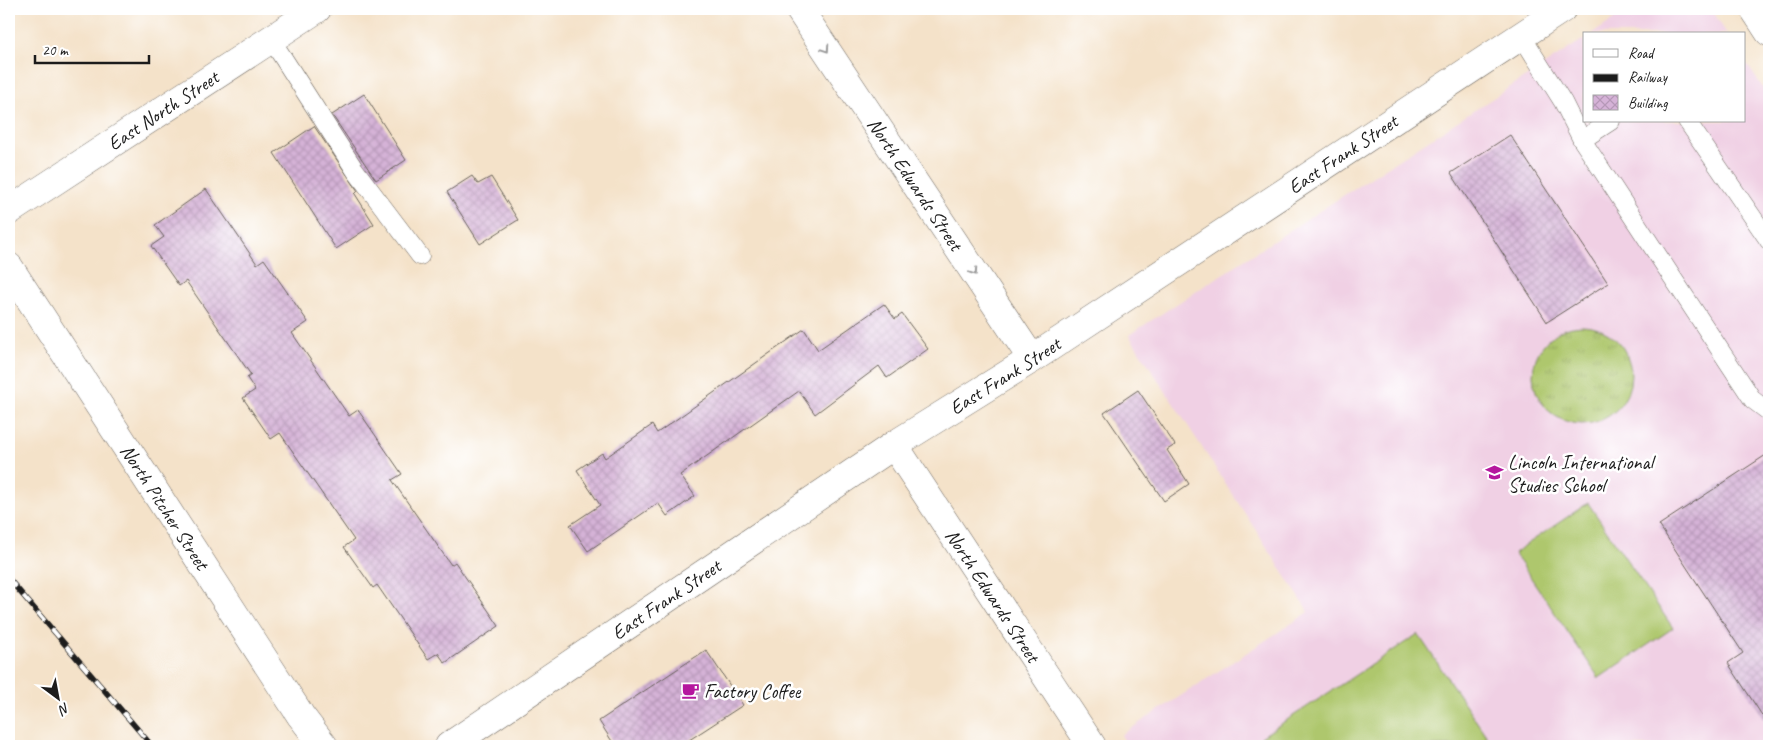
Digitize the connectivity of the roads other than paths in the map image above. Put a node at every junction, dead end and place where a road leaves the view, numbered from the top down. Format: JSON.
{"nodes":[{"id":1,"x":317,"y":9,"type":"edge"},
{"id":2,"x":799,"y":9,"type":"edge"},
{"id":3,"x":1562,"y":9,"type":"edge"},
{"id":4,"x":1754,"y":9,"type":"edge"},
{"id":5,"x":1769,"y":32,"type":"edge"},
{"id":6,"x":1521,"y":35,"type":"junction"},
{"id":7,"x":271,"y":39,"type":"junction"},
{"id":8,"x":1609,"y":122,"type":"edge"},
{"id":9,"x":1688,"y":122,"type":"edge"},
{"id":10,"x":1582,"y":140,"type":"junction"},
{"id":11,"x":9,"y":211,"type":"edge"},
{"id":12,"x":1769,"y":241,"type":"edge"},
{"id":13,"x":420,"y":256,"type":"dead end"},
{"id":14,"x":9,"y":267,"type":"edge"},
{"id":15,"x":1032,"y":359,"type":"junction"},
{"id":16,"x":1769,"y":412,"type":"edge"},
{"id":17,"x":894,"y":445,"type":"junction"},
{"id":18,"x":324,"y":746,"type":"edge"},
{"id":19,"x":449,"y":746,"type":"edge"},
{"id":20,"x":1092,"y":746,"type":"edge"}],
"edges":[{"from":1,"to":7,"type":"street","name":"East North Street"},
{"from":2,"to":15,"type":"street","name":"North Edwards Street","one_way":true},
{"from":3,"to":6,"type":"street","name":"East Frank Street"},
{"from":4,"to":5,"type":"street"},
{"from":6,"to":10,"type":"lane"},
{"from":6,"to":15,"type":"street","name":"East Frank Street"},
{"from":7,"to":11,"type":"street","name":"East North Street"},
{"from":7,"to":13,"type":"lane"},
{"from":8,"to":10,"type":"lane"},
{"from":9,"to":12,"type":"lane"},
{"from":10,"to":16,"type":"lane"},
{"from":14,"to":18,"type":"street","name":"North Pitcher Street"},
{"from":15,"to":17,"type":"street","name":"East Frank Street"},
{"from":17,"to":19,"type":"street","name":"East Frank Street"},
{"from":17,"to":20,"type":"street","name":"North Edwards Street"}]}
